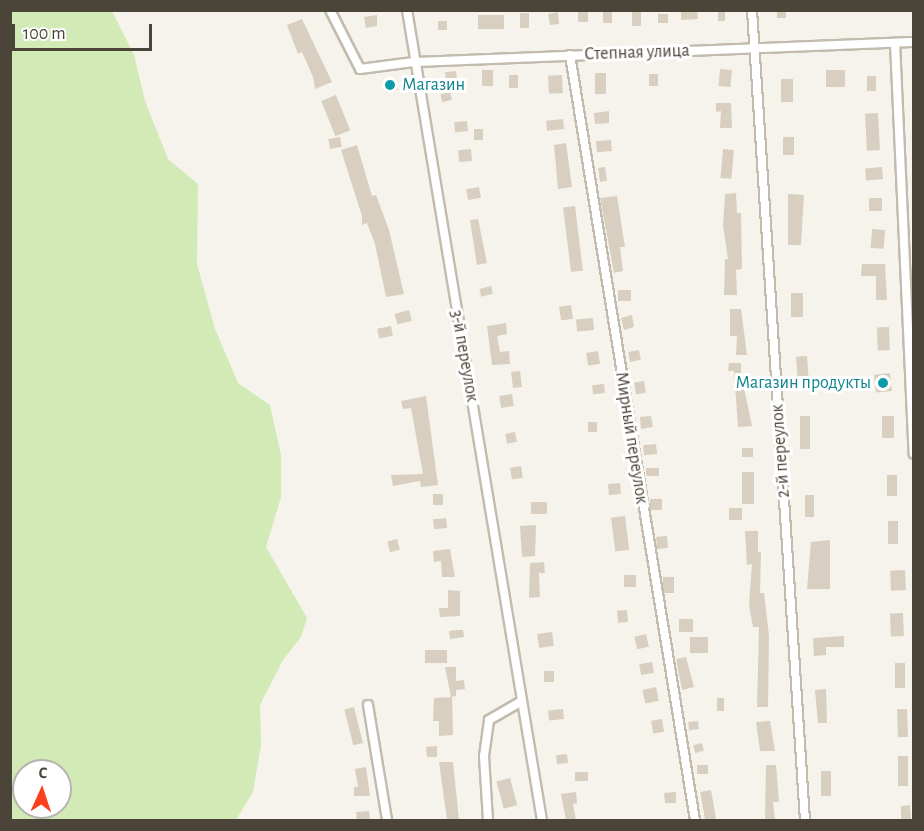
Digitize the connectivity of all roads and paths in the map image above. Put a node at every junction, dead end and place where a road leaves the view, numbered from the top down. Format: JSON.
{"nodes":[{"id":1,"x":330,"y":10,"type":"edge"},
{"id":2,"x":407,"y":10,"type":"edge"},
{"id":3,"x":752,"y":10,"type":"edge"},
{"id":4,"x":914,"y":42,"type":"edge"},
{"id":5,"x":895,"y":43,"type":"junction"},
{"id":6,"x":754,"y":50,"type":"junction"},
{"id":7,"x":570,"y":55,"type":"junction"},
{"id":8,"x":414,"y":62,"type":"junction"},
{"id":9,"x":914,"y":454,"type":"edge"},
{"id":10,"x":522,"y":701,"type":"junction"},
{"id":11,"x":368,"y":705,"type":"dead end"},
{"id":12,"x":387,"y":820,"type":"edge"},
{"id":13,"x":488,"y":820,"type":"edge"},
{"id":14,"x":542,"y":820,"type":"edge"},
{"id":15,"x":696,"y":820,"type":"edge"},
{"id":16,"x":805,"y":820,"type":"edge"}],
"edges":[{"from":1,"to":8,"type":"street","name":"Степная улица"},
{"from":2,"to":8,"type":"street","name":"3-й переулок"},
{"from":3,"to":6,"type":"street","name":"2-й переулок"},
{"from":4,"to":5,"type":"street","name":"Степная улица"},
{"from":5,"to":6,"type":"street","name":"Степная улица"},
{"from":5,"to":9,"type":"street"},
{"from":6,"to":7,"type":"street","name":"Степная улица"},
{"from":6,"to":16,"type":"street","name":"2-й переулок"},
{"from":7,"to":8,"type":"street","name":"Степная улица"},
{"from":7,"to":15,"type":"street","name":"Мирный переулок"},
{"from":8,"to":10,"type":"street","name":"3-й переулок"},
{"from":10,"to":13,"type":"street"},
{"from":10,"to":14,"type":"street","name":"3-й переулок"},
{"from":11,"to":12,"type":"street"}]}
